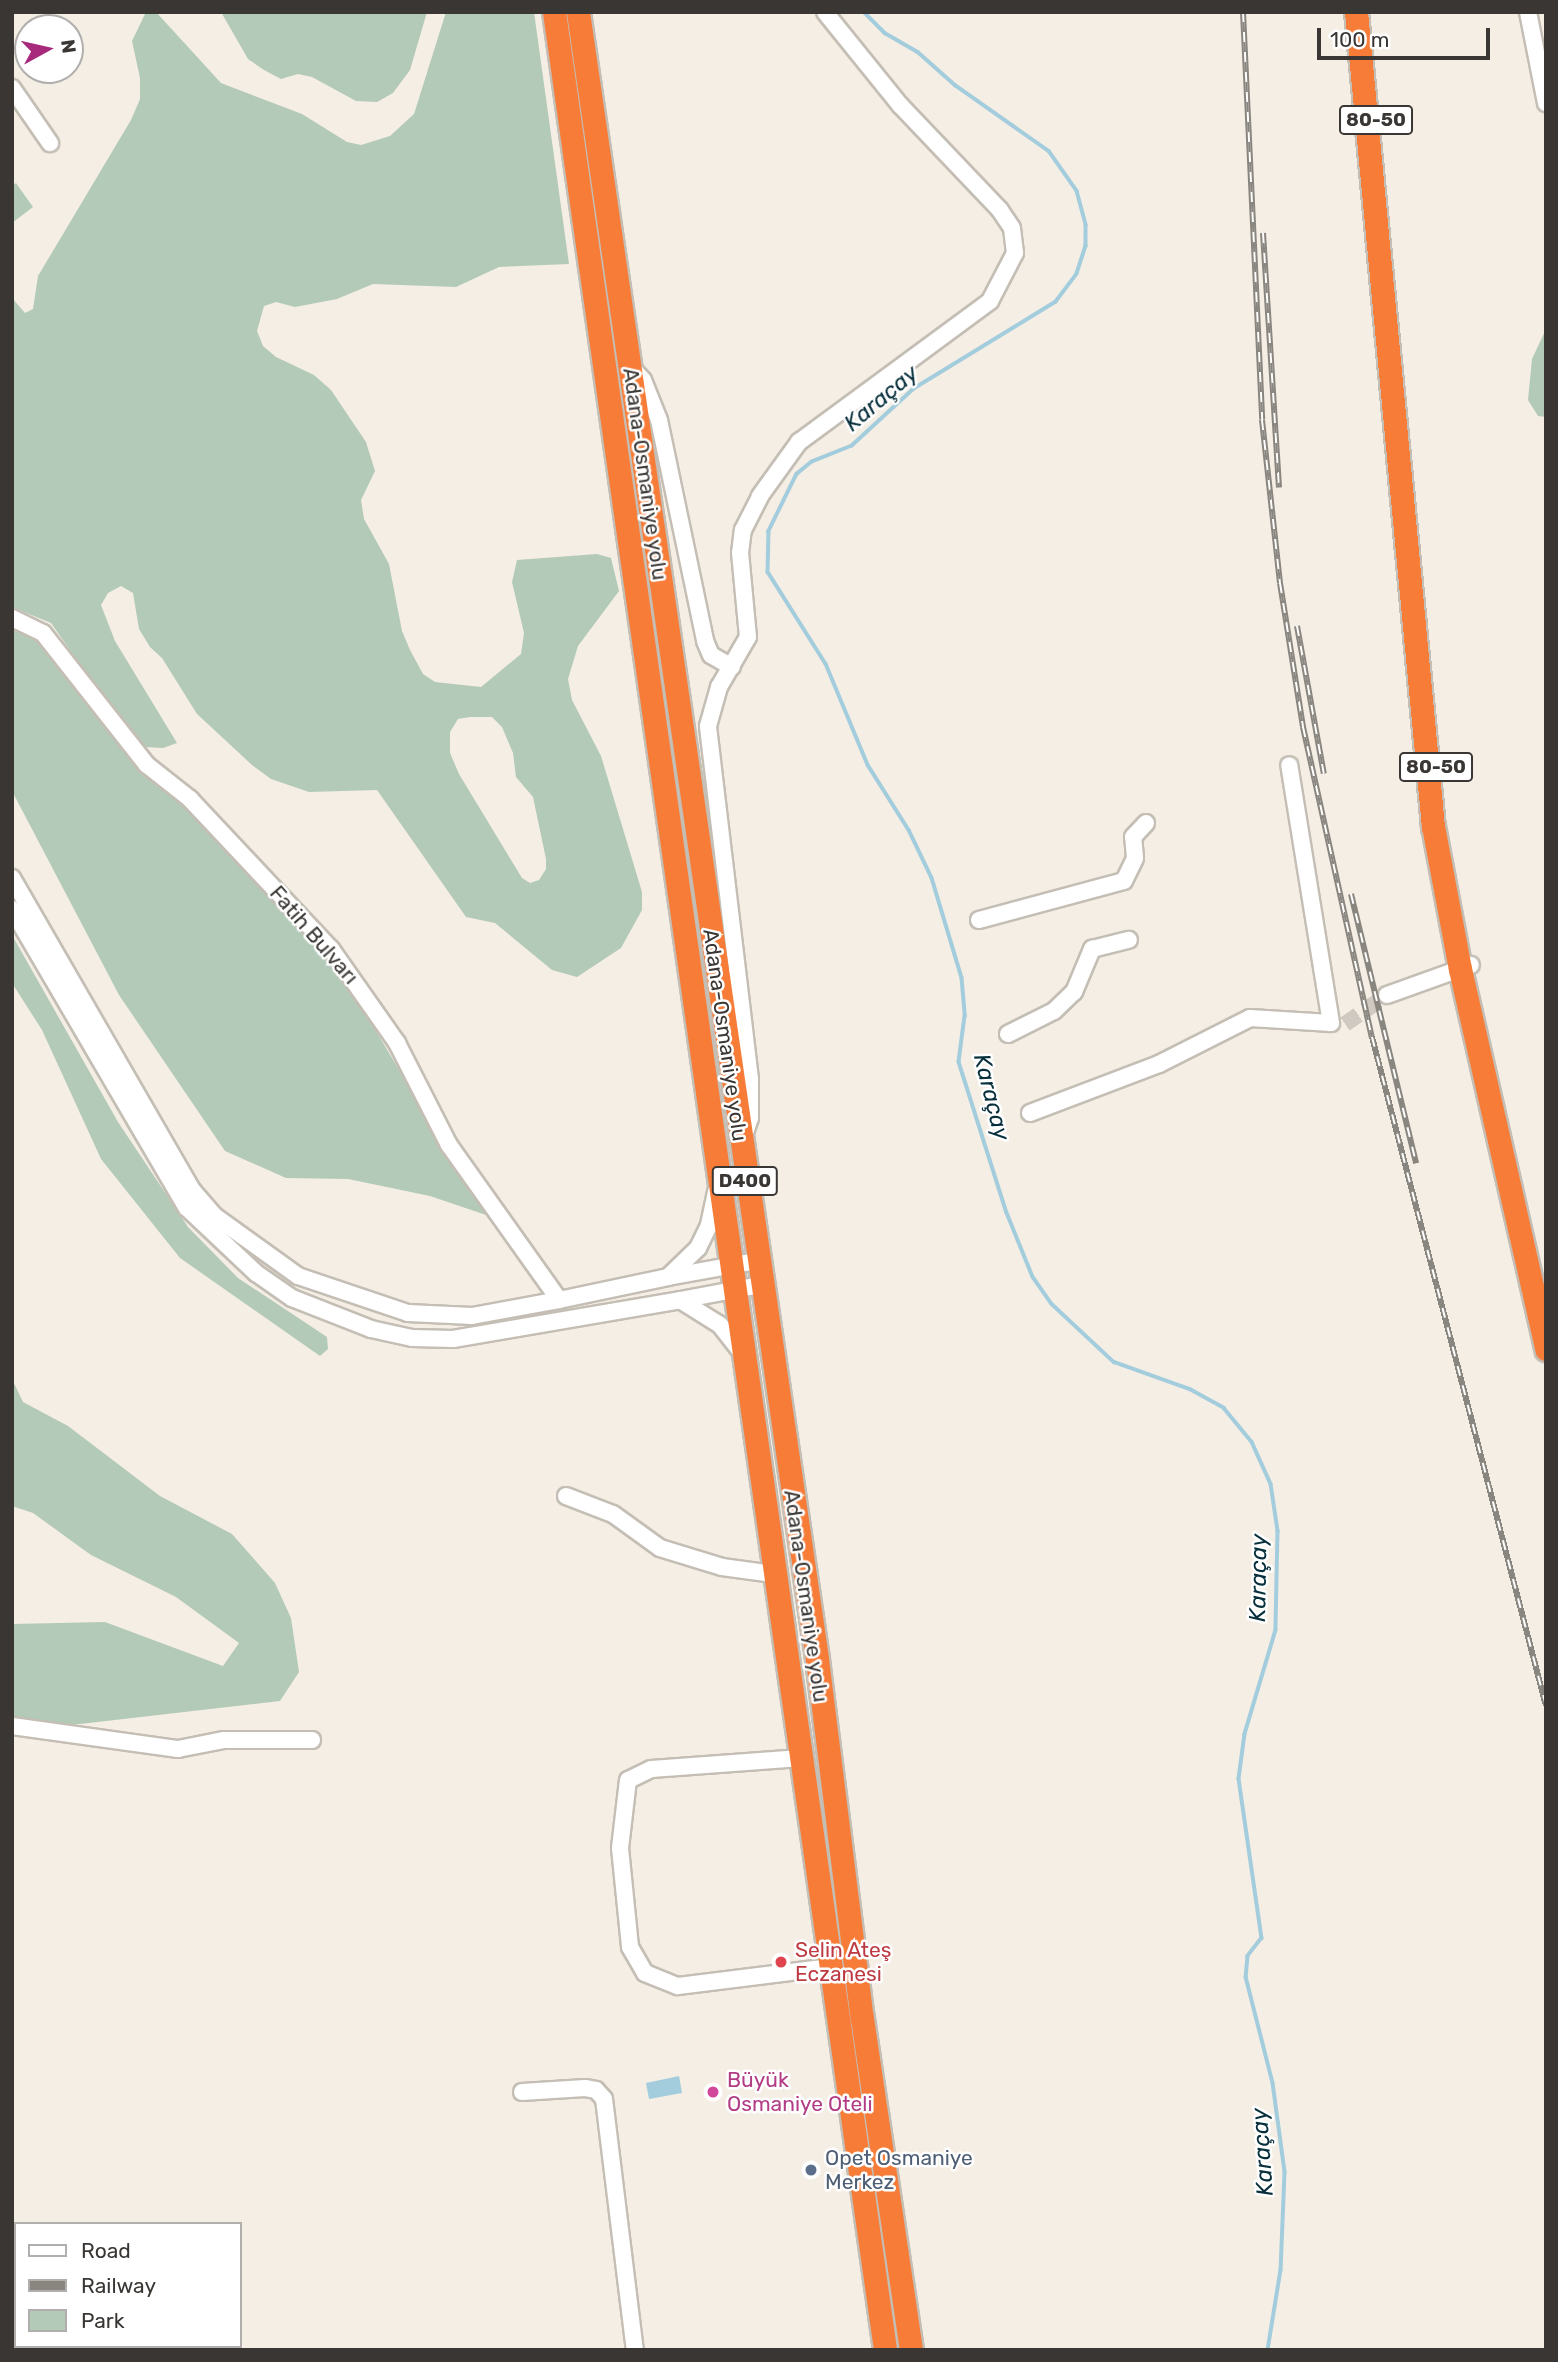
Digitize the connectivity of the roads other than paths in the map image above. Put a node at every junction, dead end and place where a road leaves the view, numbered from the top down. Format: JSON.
{"nodes":[{"id":1,"x":554,"y":12,"type":"edge"},
{"id":2,"x":578,"y":12,"type":"edge"},
{"id":3,"x":825,"y":12,"type":"edge"},
{"id":4,"x":1356,"y":12,"type":"edge"},
{"id":5,"x":1365,"y":12,"type":"edge"},
{"id":6,"x":1528,"y":12,"type":"edge"},
{"id":7,"x":12,"y":88,"type":"edge"},
{"id":8,"x":1546,"y":103,"type":"edge"},
{"id":9,"x":50,"y":143,"type":"dead end"},
{"id":10,"x":630,"y":366,"type":"junction"},
{"id":11,"x":12,"y":618,"type":"edge"},
{"id":12,"x":732,"y":667,"type":"junction"},
{"id":13,"x":1289,"y":765,"type":"dead end"},
{"id":14,"x":1146,"y":823,"type":"dead end"},
{"id":15,"x":12,"y":878,"type":"edge"},
{"id":16,"x":12,"y":909,"type":"edge"},
{"id":17,"x":979,"y":920,"type":"dead end"},
{"id":18,"x":1129,"y":940,"type":"dead end"},
{"id":19,"x":1465,"y":967,"type":"junction"},
{"id":20,"x":1387,"y":995,"type":"tunnel mouth"},
{"id":21,"x":1008,"y":1034,"type":"dead end"},
{"id":22,"x":1030,"y":1113,"type":"dead end"},
{"id":23,"x":740,"y":1147,"type":"junction"},
{"id":24,"x":720,"y":1174,"type":"junction"},
{"id":25,"x":756,"y":1261,"type":"junction"},
{"id":26,"x":730,"y":1266,"type":"junction"},
{"id":27,"x":668,"y":1278,"type":"junction"},
{"id":28,"x":760,"y":1284,"type":"junction"},
{"id":29,"x":733,"y":1290,"type":"junction"},
{"id":30,"x":1546,"y":1296,"type":"edge"},
{"id":31,"x":559,"y":1300,"type":"junction"},
{"id":32,"x":680,"y":1300,"type":"junction"},
{"id":33,"x":1546,"y":1349,"type":"edge"},
{"id":34,"x":742,"y":1353,"type":"junction"},
{"id":35,"x":566,"y":1496,"type":"dead end"},
{"id":36,"x":774,"y":1574,"type":"junction"},
{"id":37,"x":12,"y":1726,"type":"edge"},
{"id":38,"x":312,"y":1740,"type":"dead end"},
{"id":39,"x":801,"y":1758,"type":"junction"},
{"id":40,"x":831,"y":1967,"type":"junction"},
{"id":41,"x":522,"y":2092,"type":"dead end"},
{"id":42,"x":635,"y":2350,"type":"edge"},
{"id":43,"x":885,"y":2350,"type":"edge"},
{"id":44,"x":911,"y":2350,"type":"edge"}],
"edges":[{"from":1,"to":24,"type":"highway","name":"Adana-Osmaniye yolu","number":"D400"},
{"from":2,"to":10,"type":"highway","name":"Adana-Osmaniye yolu","number":"D400"},
{"from":3,"to":12,"type":"street"},
{"from":4,"to":19,"type":"highway"},
{"from":5,"to":19,"type":"highway","number":"80-50"},
{"from":6,"to":8,"type":"street"},
{"from":7,"to":9,"type":"street"},
{"from":10,"to":12,"type":"street"},
{"from":10,"to":23,"type":"highway","name":"Adana-Osmaniye yolu","number":"D400"},
{"from":11,"to":31,"type":"street","name":"Fatih Bulvarı"},
{"from":12,"to":23,"type":"street"},
{"from":13,"to":22,"type":"street"},
{"from":14,"to":17,"type":"street"},
{"from":15,"to":31,"type":"street"},
{"from":16,"to":32,"type":"street"},
{"from":18,"to":21,"type":"street"},
{"from":19,"to":20,"type":"street"},
{"from":19,"to":30,"type":"highway","number":"80-50"},
{"from":19,"to":33,"type":"highway"},
{"from":23,"to":25,"type":"highway","name":"Adana-Osmaniye yolu","number":"D400"},
{"from":24,"to":26,"type":"highway","name":"Adana-Osmaniye yolu","number":"D400"},
{"from":24,"to":27,"type":"street"},
{"from":25,"to":26,"type":"street"},
{"from":25,"to":28,"type":"highway","name":"Adana-Osmaniye yolu","number":"D400"},
{"from":26,"to":27,"type":"street"},
{"from":26,"to":29,"type":"highway","name":"Adana-Osmaniye yolu","number":"D400"},
{"from":27,"to":31,"type":"street"},
{"from":28,"to":29,"type":"street"},
{"from":28,"to":44,"type":"highway","name":"Adana-Osmaniye yolu","number":"D400"},
{"from":29,"to":32,"type":"street"},
{"from":29,"to":34,"type":"highway","name":"Adana-Osmaniye yolu","number":"D400"},
{"from":32,"to":34,"type":"street"},
{"from":34,"to":36,"type":"highway","name":"Adana-Osmaniye yolu","number":"D400"},
{"from":35,"to":36,"type":"street"},
{"from":36,"to":39,"type":"highway","name":"Adana-Osmaniye yolu","number":"D400"},
{"from":37,"to":38,"type":"street"},
{"from":39,"to":40,"type":"highway","name":"Adana-Osmaniye yolu","number":"D400"},
{"from":39,"to":40,"type":"street"},
{"from":40,"to":43,"type":"highway","name":"Adana-Osmaniye yolu","number":"D400"},
{"from":41,"to":42,"type":"street"}]}
